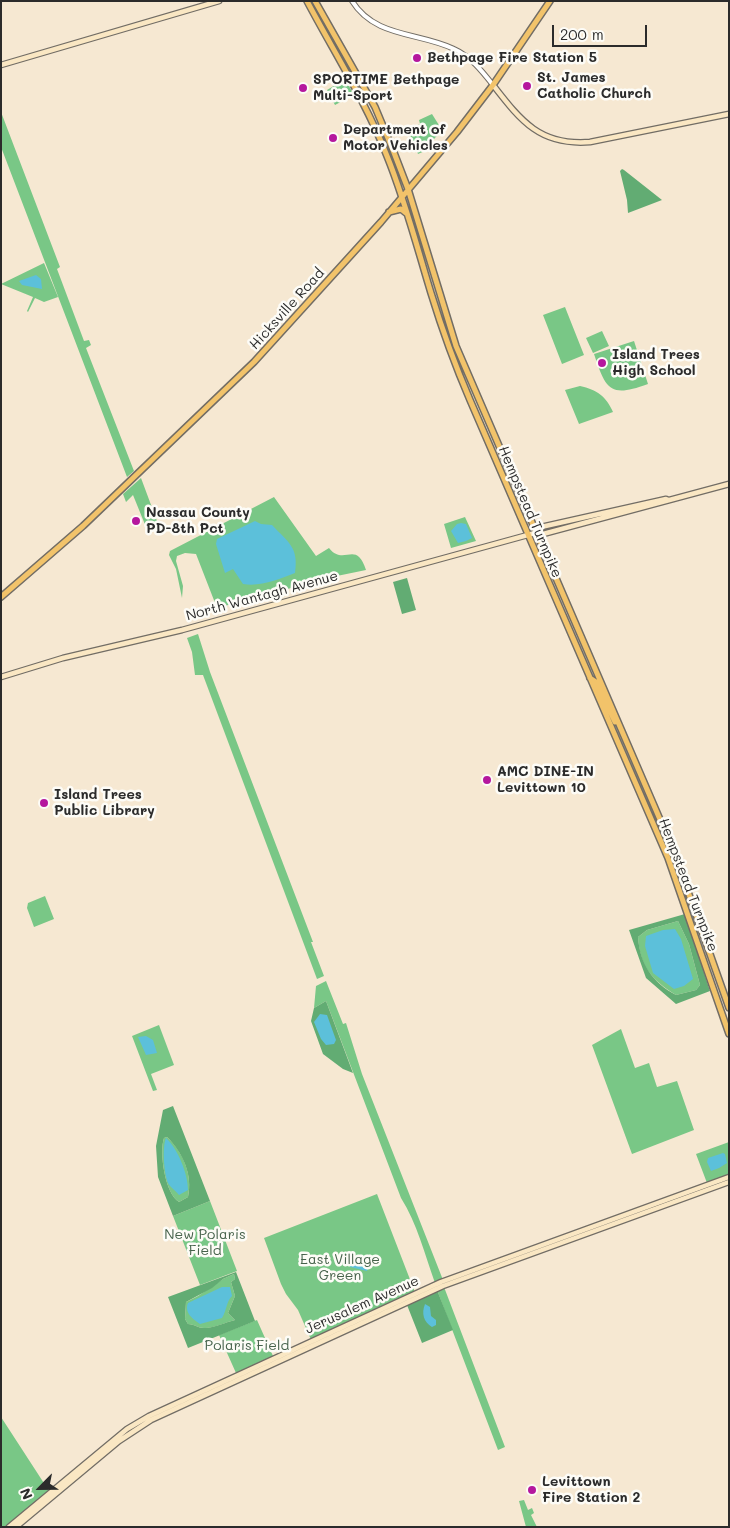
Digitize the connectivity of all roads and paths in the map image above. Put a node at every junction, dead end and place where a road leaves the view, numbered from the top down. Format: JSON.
{"nodes":[{"id":1,"x":219,"y":1,"type":"edge"},
{"id":2,"x":306,"y":1,"type":"edge"},
{"id":3,"x":315,"y":1,"type":"edge"},
{"id":4,"x":352,"y":1,"type":"edge"},
{"id":5,"x":550,"y":1,"type":"edge"},
{"id":6,"x":1,"y":65,"type":"edge"},
{"id":7,"x":493,"y":85,"type":"junction"},
{"id":8,"x":729,"y":114,"type":"edge"},
{"id":9,"x":399,"y":165,"type":"junction"},
{"id":10,"x":420,"y":176,"type":"junction"},
{"id":11,"x":408,"y":189,"type":"junction"},
{"id":12,"x":402,"y":196,"type":"junction"},
{"id":13,"x":389,"y":212,"type":"junction"},
{"id":14,"x":408,"y":216,"type":"junction"},
{"id":15,"x":729,"y":484,"type":"edge"},
{"id":16,"x":535,"y":532,"type":"junction"},
{"id":17,"x":528,"y":534,"type":"junction"},
{"id":18,"x":1,"y":596,"type":"edge"},
{"id":19,"x":598,"y":675,"type":"junction"},
{"id":20,"x":1,"y":677,"type":"edge"},
{"id":21,"x":590,"y":678,"type":"junction"},
{"id":22,"x":622,"y":731,"type":"junction"},
{"id":23,"x":729,"y":1008,"type":"edge"},
{"id":24,"x":729,"y":1034,"type":"edge"},
{"id":25,"x":729,"y":1176,"type":"edge"},
{"id":26,"x":729,"y":1182,"type":"edge"},
{"id":27,"x":99,"y":1455,"type":"junction"},
{"id":28,"x":9,"y":1527,"type":"edge"},
{"id":29,"x":16,"y":1527,"type":"edge"}],
"edges":[{"from":1,"to":6,"type":"main road"},
{"from":2,"to":12,"type":"main road","name":"Hempstead Turnpike"},
{"from":3,"to":9,"type":"main road","name":"Hempstead Turnpike"},
{"from":4,"to":7,"type":"street"},
{"from":5,"to":7,"type":"main road","name":"Hicksville Road"},
{"from":7,"to":8,"type":"main road"},
{"from":7,"to":10,"type":"main road","name":"Hicksville Road"},
{"from":9,"to":10,"type":"main road"},
{"from":9,"to":11,"type":"main road","name":"Hempstead Turnpike"},
{"from":10,"to":11,"type":"main road","name":"Hicksville Road"},
{"from":11,"to":12,"type":"main road","name":"Hicksville Road"},
{"from":11,"to":16,"type":"main road","name":"Hempstead Turnpike"},
{"from":12,"to":13,"type":"main road","name":"Hicksville Road"},
{"from":12,"to":14,"type":"main road","name":"Hempstead Turnpike"},
{"from":13,"to":14,"type":"main road"},
{"from":13,"to":18,"type":"main road","name":"Hicksville Road"},
{"from":14,"to":17,"type":"main road","name":"Hempstead Turnpike"},
{"from":15,"to":16,"type":"main road","name":"North Wantagh Avenue"},
{"from":16,"to":17,"type":"main road","name":"North Wantagh Avenue"},
{"from":16,"to":19,"type":"main road","name":"Hempstead Turnpike"},
{"from":17,"to":20,"type":"main road","name":"North Wantagh Avenue"},
{"from":17,"to":21,"type":"main road","name":"Hempstead Turnpike"},
{"from":19,"to":21,"type":"main road"},
{"from":19,"to":22,"type":"main road","name":"Hempstead Turnpike"},
{"from":21,"to":22,"type":"main road"},
{"from":21,"to":24,"type":"main road","name":"Hempstead Turnpike"},
{"from":22,"to":23,"type":"main road","name":"Hempstead Turnpike"},
{"from":25,"to":27,"type":"main road","name":"Jerusalem Avenue"},
{"from":26,"to":27,"type":"main road","name":"Jerusalem Avenue"},
{"from":27,"to":28,"type":"main road","name":"Jerusalem Avenue"},
{"from":27,"to":29,"type":"main road","name":"Jerusalem Avenue"}]}
